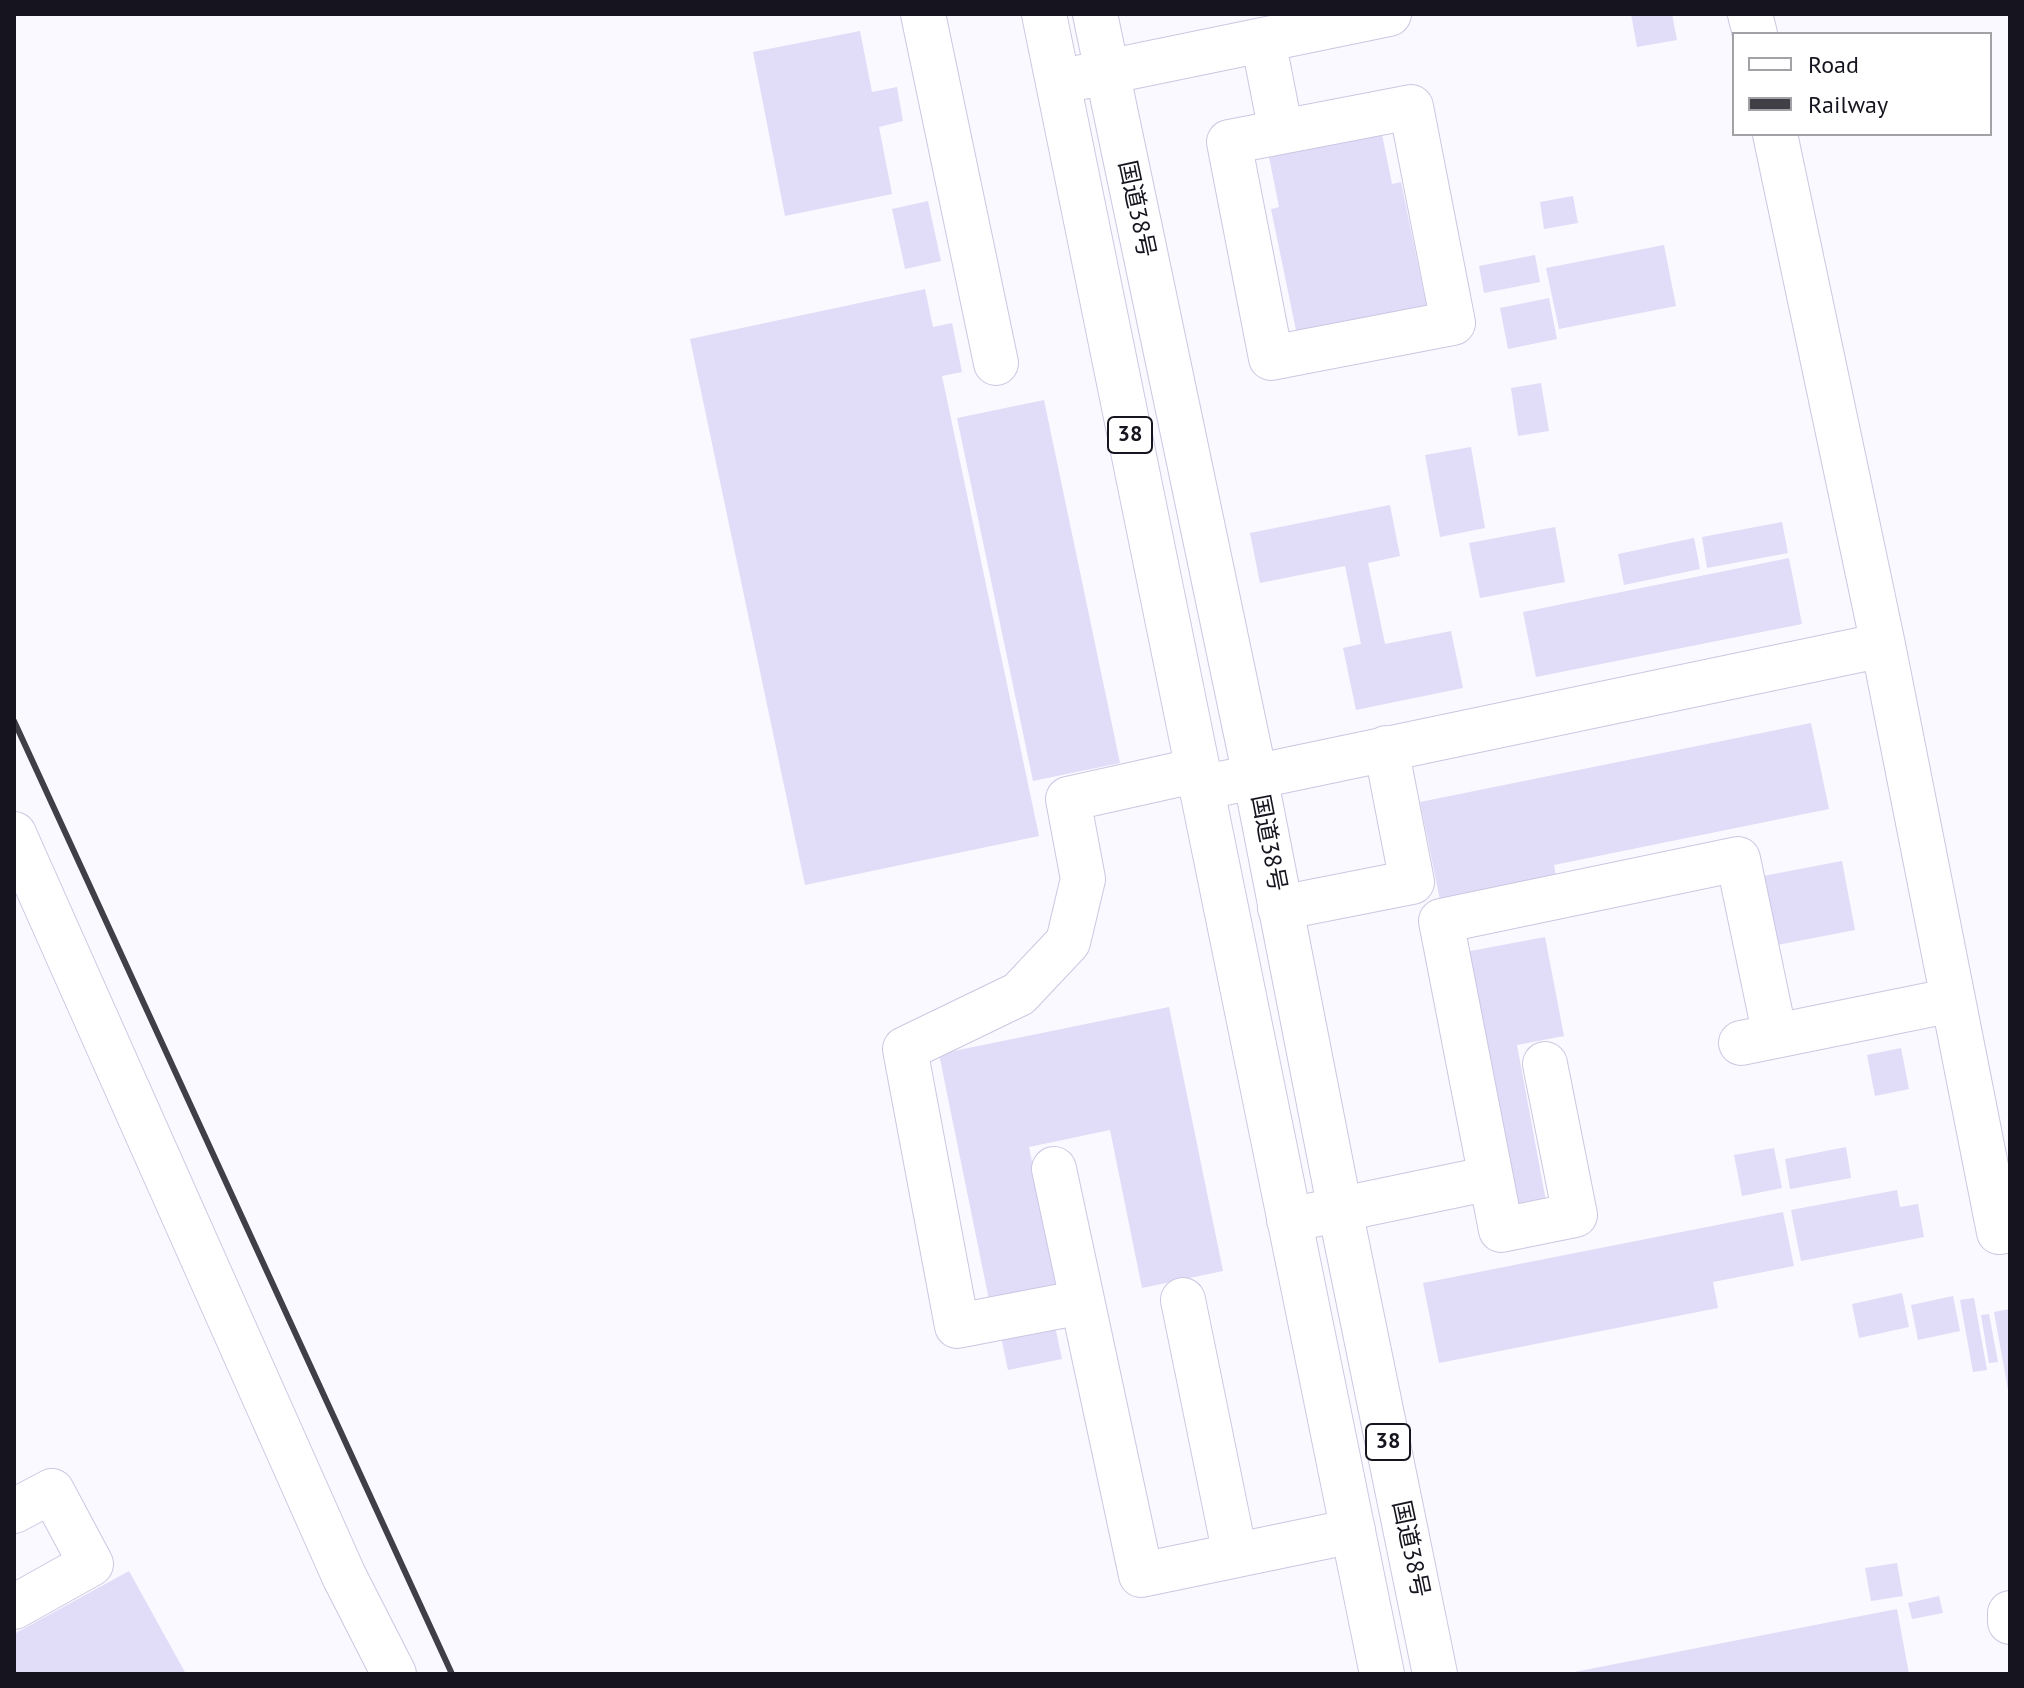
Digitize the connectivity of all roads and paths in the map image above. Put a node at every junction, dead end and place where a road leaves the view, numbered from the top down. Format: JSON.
{"nodes":[{"id":1,"x":923,"y":14,"type":"edge"},
{"id":2,"x":1044,"y":14,"type":"edge"},
{"id":3,"x":1095,"y":14,"type":"edge"},
{"id":4,"x":1389,"y":14,"type":"edge"},
{"id":5,"x":1206,"y":33,"type":"edge"},
{"id":6,"x":1263,"y":40,"type":"junction"},
{"id":7,"x":1107,"y":72,"type":"junction"},
{"id":8,"x":1058,"y":82,"type":"junction"},
{"id":9,"x":1281,"y":132,"type":"junction"},
{"id":10,"x":1775,"y":136,"type":"edge"},
{"id":11,"x":996,"y":363,"type":"dead end"},
{"id":12,"x":1883,"y":645,"type":"junction"},
{"id":13,"x":1386,"y":748,"type":"junction"},
{"id":14,"x":1255,"y":776,"type":"junction"},
{"id":15,"x":1199,"y":779,"type":"junction"},
{"id":16,"x":14,"y":834,"type":"edge"},
{"id":17,"x":1412,"y":882,"type":"junction"},
{"id":18,"x":1280,"y":908,"type":"junction"},
{"id":19,"x":1441,"y":921,"type":"junction"},
{"id":20,"x":1953,"y":1000,"type":"junction"},
{"id":21,"x":1545,"y":1064,"type":"dead end"},
{"id":22,"x":1054,"y":1169,"type":"dead end"},
{"id":23,"x":1491,"y":1178,"type":"junction"},
{"id":24,"x":1340,"y":1210,"type":"junction"},
{"id":25,"x":1289,"y":1220,"type":"junction"},
{"id":26,"x":2010,"y":1230,"type":"edge"},
{"id":27,"x":1183,"y":1300,"type":"dead end"},
{"id":28,"x":1082,"y":1302,"type":"junction"},
{"id":29,"x":14,"y":1511,"type":"edge"},
{"id":30,"x":1353,"y":1531,"type":"junction"},
{"id":31,"x":1235,"y":1555,"type":"junction"},
{"id":32,"x":14,"y":1607,"type":"edge"},
{"id":33,"x":2010,"y":1613,"type":"edge"},
{"id":34,"x":2010,"y":1622,"type":"edge"},
{"id":35,"x":394,"y":1674,"type":"edge"},
{"id":36,"x":1382,"y":1674,"type":"edge"},
{"id":37,"x":1435,"y":1674,"type":"edge"}],
"edges":[{"from":1,"to":11,"type":"main road"},
{"from":2,"to":8,"type":"main road","number":"38"},
{"from":3,"to":7,"type":"main road","name":"国道38号","number":"38"},
{"from":4,"to":6,"type":"main road"},
{"from":5,"to":6,"type":"main road"},
{"from":5,"to":7,"type":"main road"},
{"from":6,"to":9,"type":"main road"},
{"from":7,"to":8,"type":"main road"},
{"from":7,"to":14,"type":"main road","name":"国道38号","number":"38"},
{"from":8,"to":15,"type":"main road","number":"38"},
{"from":9,"to":9,"type":"main road"},
{"from":10,"to":12,"type":"main road"},
{"from":12,"to":13,"type":"main road"},
{"from":12,"to":20,"type":"main road"},
{"from":13,"to":14,"type":"main road"},
{"from":13,"to":17,"type":"main road"},
{"from":14,"to":15,"type":"main road"},
{"from":14,"to":18,"type":"main road","name":"国道38号","number":"38"},
{"from":15,"to":25,"type":"main road","number":"38"},
{"from":15,"to":28,"type":"main road"},
{"from":16,"to":35,"type":"main road"},
{"from":17,"to":18,"type":"main road"},
{"from":17,"to":19,"type":"main road"},
{"from":18,"to":24,"type":"main road","name":"国道38号","number":"38"},
{"from":19,"to":20,"type":"main road"},
{"from":19,"to":23,"type":"main road"},
{"from":20,"to":26,"type":"main road"},
{"from":21,"to":23,"type":"main road"},
{"from":22,"to":28,"type":"main road"},
{"from":23,"to":24,"type":"main road"},
{"from":24,"to":25,"type":"main road"},
{"from":24,"to":37,"type":"main road","name":"国道38号","number":"38"},
{"from":25,"to":30,"type":"main road","number":"38"},
{"from":27,"to":31,"type":"main road"},
{"from":28,"to":31,"type":"main road"},
{"from":29,"to":32,"type":"main road"},
{"from":30,"to":31,"type":"main road"},
{"from":30,"to":36,"type":"main road","number":"38"},
{"from":33,"to":34,"type":"main road"}]}
